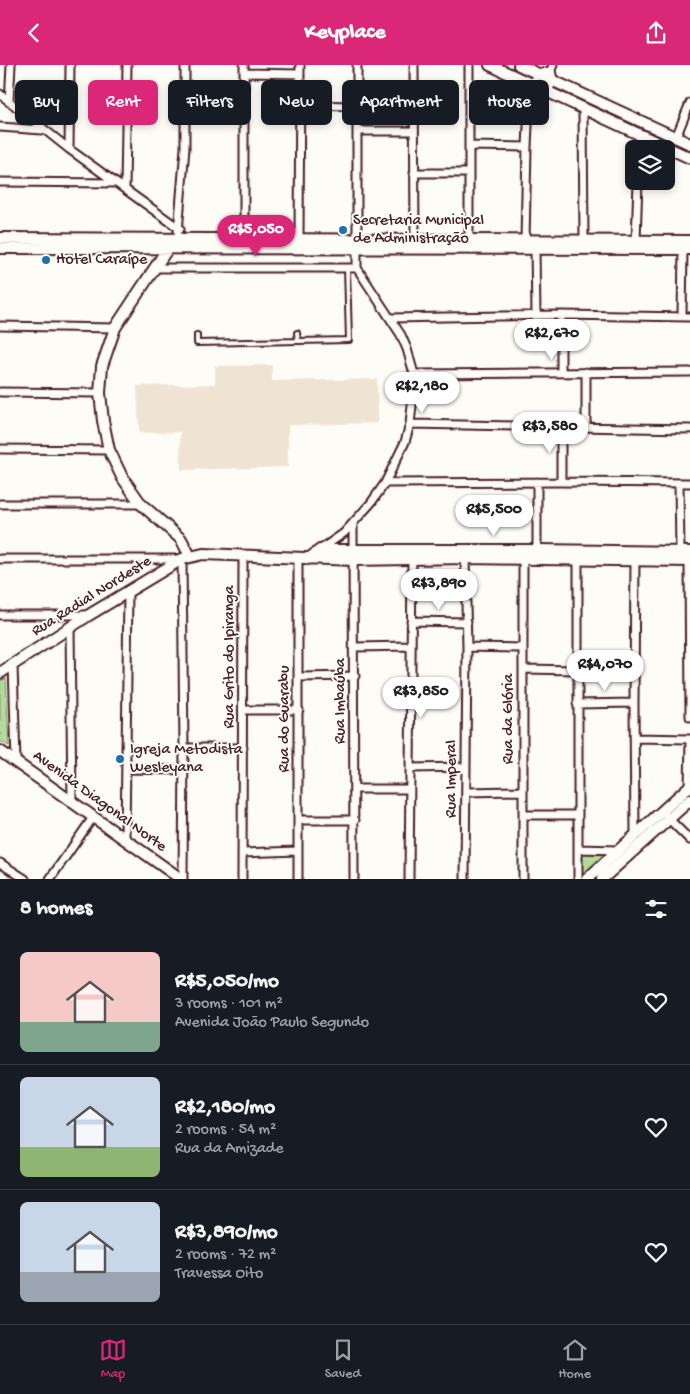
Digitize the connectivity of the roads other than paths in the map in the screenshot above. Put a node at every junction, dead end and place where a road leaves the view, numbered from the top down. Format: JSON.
{"nodes":[{"id":1,"x":11,"y":65,"type":"edge"},
{"id":2,"x":70,"y":65,"type":"edge"},
{"id":3,"x":127,"y":65,"type":"edge"},
{"id":4,"x":185,"y":65,"type":"edge"},
{"id":5,"x":300,"y":65,"type":"edge"},
{"id":6,"x":357,"y":65,"type":"edge"},
{"id":7,"x":414,"y":65,"type":"edge"},
{"id":8,"x":469,"y":65,"type":"edge"},
{"id":9,"x":490,"y":65,"type":"edge"},
{"id":10,"x":519,"y":65,"type":"edge"},
{"id":11,"x":244,"y":69,"type":"edge"},
{"id":12,"x":552,"y":72,"type":"edge"},
{"id":13,"x":300,"y":74,"type":"junction"},
{"id":14,"x":538,"y":74,"type":"junction"},
{"id":15,"x":300,"y":80,"type":"edge"},
{"id":16,"x":357,"y":80,"type":"edge"},
{"id":17,"x":522,"y":80,"type":"edge"},
{"id":18,"x":533,"y":80,"type":"edge"},
{"id":19,"x":549,"y":88,"type":"edge"},
{"id":20,"x":549,"y":93,"type":"edge"},
{"id":21,"x":0,"y":94,"type":"edge"},
{"id":22,"x":9,"y":101,"type":"junction"},
{"id":23,"x":690,"y":103,"type":"edge"},
{"id":24,"x":583,"y":109,"type":"junction"},
{"id":25,"x":300,"y":125,"type":"edge"},
{"id":26,"x":357,"y":125,"type":"edge"},
{"id":27,"x":528,"y":125,"type":"edge"},
{"id":28,"x":0,"y":127,"type":"edge"},
{"id":29,"x":43,"y":130,"type":"junction"},
{"id":30,"x":357,"y":131,"type":"junction"},
{"id":31,"x":414,"y":131,"type":"junction"},
{"id":32,"x":639,"y":135,"type":"junction"},
{"id":33,"x":676,"y":137,"type":"junction"},
{"id":34,"x":639,"y":140,"type":"edge"},
{"id":35,"x":690,"y":144,"type":"edge"},
{"id":36,"x":469,"y":146,"type":"junction"},
{"id":37,"x":527,"y":147,"type":"junction"},
{"id":38,"x":69,"y":149,"type":"junction"},
{"id":39,"x":690,"y":158,"type":"edge"},
{"id":40,"x":414,"y":173,"type":"junction"},
{"id":41,"x":469,"y":173,"type":"junction"},
{"id":42,"x":0,"y":182,"type":"edge"},
{"id":43,"x":116,"y":183,"type":"junction"},
{"id":44,"x":125,"y":189,"type":"junction"},
{"id":45,"x":638,"y":190,"type":"edge"},
{"id":46,"x":180,"y":229,"type":"junction"},
{"id":47,"x":0,"y":238,"type":"edge"},
{"id":48,"x":175,"y":239,"type":"junction"},
{"id":49,"x":244,"y":239,"type":"junction"},
{"id":50,"x":299,"y":239,"type":"junction"},
{"id":51,"x":415,"y":240,"type":"junction"},
{"id":52,"x":584,"y":240,"type":"junction"},
{"id":53,"x":469,"y":241,"type":"junction"},
{"id":54,"x":526,"y":241,"type":"junction"},
{"id":55,"x":636,"y":241,"type":"junction"},
{"id":56,"x":356,"y":244,"type":"junction"},
{"id":57,"x":688,"y":246,"type":"edge"},
{"id":58,"x":0,"y":248,"type":"edge"},
{"id":59,"x":168,"y":248,"type":"junction"},
{"id":60,"x":536,"y":249,"type":"junction"},
{"id":61,"x":155,"y":268,"type":"junction"},
{"id":62,"x":347,"y":268,"type":"junction"},
{"id":63,"x":357,"y":268,"type":"junction"},
{"id":64,"x":536,"y":315,"type":"junction"},
{"id":65,"x":561,"y":315,"type":"junction"},
{"id":66,"x":686,"y":317,"type":"edge"},
{"id":67,"x":391,"y":318,"type":"junction"},
{"id":68,"x":0,"y":326,"type":"edge"},
{"id":69,"x":115,"y":328,"type":"junction"},
{"id":70,"x":297,"y":333,"type":"dead end"},
{"id":71,"x":197,"y":335,"type":"dead end"},
{"id":72,"x":298,"y":341,"type":"junction"},
{"id":73,"x":561,"y":372,"type":"junction"},
{"id":74,"x":586,"y":372,"type":"junction"},
{"id":75,"x":690,"y":372,"type":"edge"},
{"id":76,"x":414,"y":374,"type":"junction"},
{"id":77,"x":0,"y":392,"type":"edge"},
{"id":78,"x":100,"y":393,"type":"junction"},
{"id":79,"x":410,"y":424,"type":"junction"},
{"id":80,"x":562,"y":427,"type":"junction"},
{"id":81,"x":586,"y":427,"type":"junction"},
{"id":82,"x":690,"y":429,"type":"edge"},
{"id":83,"x":0,"y":449,"type":"edge"},
{"id":84,"x":109,"y":450,"type":"junction"},
{"id":85,"x":537,"y":482,"type":"junction"},
{"id":86,"x":561,"y":482,"type":"junction"},
{"id":87,"x":385,"y":483,"type":"junction"},
{"id":88,"x":678,"y":483,"type":"junction"},
{"id":89,"x":690,"y":483,"type":"edge"},
{"id":90,"x":0,"y":504,"type":"edge"},
{"id":91,"x":141,"y":504,"type":"junction"},
{"id":92,"x":354,"y":523,"type":"junction"},
{"id":93,"x":320,"y":550,"type":"junction"},
{"id":94,"x":537,"y":550,"type":"junction"},
{"id":95,"x":685,"y":551,"type":"edge"},
{"id":96,"x":354,"y":555,"type":"junction"},
{"id":97,"x":635,"y":555,"type":"junction"},
{"id":98,"x":243,"y":556,"type":"junction"},
{"id":99,"x":186,"y":558,"type":"junction"},
{"id":100,"x":465,"y":558,"type":"junction"},
{"id":101,"x":0,"y":559,"type":"edge"},
{"id":102,"x":303,"y":559,"type":"junction"},
{"id":103,"x":412,"y":559,"type":"junction"},
{"id":104,"x":523,"y":559,"type":"junction"},
{"id":105,"x":578,"y":559,"type":"junction"},
{"id":106,"x":690,"y":561,"type":"edge"},
{"id":107,"x":128,"y":591,"type":"junction"},
{"id":108,"x":0,"y":615,"type":"edge"},
{"id":109,"x":89,"y":615,"type":"junction"},
{"id":110,"x":411,"y":621,"type":"junction"},
{"id":111,"x":467,"y":622,"type":"junction"},
{"id":112,"x":70,"y":627,"type":"junction"},
{"id":113,"x":411,"y":646,"type":"junction"},
{"id":114,"x":355,"y":647,"type":"junction"},
{"id":115,"x":467,"y":647,"type":"junction"},
{"id":116,"x":523,"y":648,"type":"junction"},
{"id":117,"x":13,"y":665,"type":"junction"},
{"id":118,"x":523,"y":669,"type":"junction"},
{"id":119,"x":577,"y":670,"type":"junction"},
{"id":120,"x":1,"y":672,"type":"edge"},
{"id":121,"x":355,"y":676,"type":"junction"},
{"id":122,"x":299,"y":677,"type":"junction"},
{"id":123,"x":634,"y":703,"type":"junction"},
{"id":124,"x":577,"y":704,"type":"junction"},
{"id":125,"x":299,"y":710,"type":"junction"},
{"id":126,"x":244,"y":711,"type":"junction"},
{"id":127,"x":690,"y":717,"type":"edge"},
{"id":128,"x":635,"y":739,"type":"junction"},
{"id":129,"x":690,"y":740,"type":"edge"},
{"id":130,"x":690,"y":747,"type":"edge"},
{"id":131,"x":184,"y":748,"type":"junction"},
{"id":132,"x":243,"y":748,"type":"junction"},
{"id":133,"x":0,"y":751,"type":"edge"},
{"id":134,"x":16,"y":761,"type":"junction"},
{"id":135,"x":466,"y":767,"type":"junction"},
{"id":136,"x":410,"y":768,"type":"junction"},
{"id":137,"x":126,"y":769,"type":"junction"},
{"id":138,"x":184,"y":770,"type":"junction"},
{"id":139,"x":690,"y":787,"type":"edge"},
{"id":140,"x":354,"y":789,"type":"junction"},
{"id":141,"x":410,"y":789,"type":"junction"},
{"id":142,"x":522,"y":791,"type":"junction"},
{"id":143,"x":466,"y":792,"type":"junction"},
{"id":144,"x":690,"y":800,"type":"edge"},
{"id":145,"x":72,"y":801,"type":"junction"},
{"id":146,"x":523,"y":815,"type":"junction"},
{"id":147,"x":578,"y":815,"type":"junction"},
{"id":148,"x":666,"y":815,"type":"junction"},
{"id":149,"x":94,"y":816,"type":"junction"},
{"id":150,"x":298,"y":820,"type":"junction"},
{"id":151,"x":354,"y":820,"type":"junction"},
{"id":152,"x":635,"y":837,"type":"junction"},
{"id":153,"x":125,"y":839,"type":"junction"},
{"id":154,"x":690,"y":841,"type":"edge"},
{"id":155,"x":578,"y":849,"type":"junction"},
{"id":156,"x":619,"y":850,"type":"junction"},
{"id":157,"x":298,"y":851,"type":"junction"},
{"id":158,"x":242,"y":853,"type":"junction"},
{"id":159,"x":0,"y":863,"type":"edge"},
{"id":160,"x":25,"y":879,"type":"edge"},
{"id":161,"x":50,"y":879,"type":"edge"},
{"id":162,"x":182,"y":879,"type":"edge"},
{"id":163,"x":242,"y":879,"type":"edge"},
{"id":164,"x":298,"y":879,"type":"edge"},
{"id":165,"x":354,"y":879,"type":"edge"},
{"id":166,"x":409,"y":879,"type":"edge"},
{"id":167,"x":465,"y":879,"type":"edge"},
{"id":168,"x":523,"y":879,"type":"edge"},
{"id":169,"x":578,"y":879,"type":"edge"},
{"id":170,"x":587,"y":879,"type":"edge"},
{"id":171,"x":602,"y":879,"type":"edge"}],
"edges":[{"from":1,"to":22,"type":"street"},
{"from":2,"to":38,"type":"street"},
{"from":3,"to":44,"type":"street"},
{"from":4,"to":46,"type":"street"},
{"from":5,"to":13,"type":"street"},
{"from":6,"to":16,"type":"street"},
{"from":7,"to":31,"type":"street"},
{"from":8,"to":36,"type":"street"},
{"from":9,"to":17,"type":"street"},
{"from":10,"to":14,"type":"street"},
{"from":11,"to":13,"type":"street"},
{"from":11,"to":49,"type":"street"},
{"from":12,"to":14,"type":"street"},
{"from":12,"to":19,"type":"street"},
{"from":12,"to":33,"type":"street"},
{"from":13,"to":15,"type":"street"},
{"from":14,"to":18,"type":"street"},
{"from":20,"to":24,"type":"street"},
{"from":21,"to":22,"type":"street"},
{"from":22,"to":29,"type":"street"},
{"from":23,"to":33,"type":"street"},
{"from":24,"to":32,"type":"street"},
{"from":24,"to":52,"type":"street"},
{"from":25,"to":50,"type":"street"},
{"from":26,"to":30,"type":"street"},
{"from":27,"to":37,"type":"street"},
{"from":28,"to":29,"type":"street"},
{"from":29,"to":38,"type":"street"},
{"from":30,"to":31,"type":"street"},
{"from":30,"to":56,"type":"street"},
{"from":31,"to":40,"type":"street"},
{"from":32,"to":34,"type":"street"},
{"from":32,"to":39,"type":"street"},
{"from":33,"to":35,"type":"street"},
{"from":36,"to":37,"type":"street"},
{"from":36,"to":41,"type":"street"},
{"from":37,"to":54,"type":"street"},
{"from":38,"to":43,"type":"street"},
{"from":40,"to":41,"type":"street"},
{"from":40,"to":51,"type":"street"},
{"from":41,"to":53,"type":"street"},
{"from":42,"to":43,"type":"street"},
{"from":43,"to":44,"type":"street"},
{"from":44,"to":46,"type":"street"},
{"from":45,"to":55,"type":"street"},
{"from":46,"to":48,"type":"street"},
{"from":47,"to":48,"type":"street"},
{"from":48,"to":49,"type":"street"},
{"from":48,"to":59,"type":"street"},
{"from":49,"to":50,"type":"street"},
{"from":50,"to":56,"type":"street"},
{"from":51,"to":53,"type":"street"},
{"from":51,"to":56,"type":"street"},
{"from":52,"to":54,"type":"street"},
{"from":52,"to":55,"type":"street"},
{"from":53,"to":54,"type":"street"},
{"from":55,"to":57,"type":"street"},
{"from":56,"to":59,"type":"street"},
{"from":56,"to":60,"type":"street"},
{"from":56,"to":63,"type":"street"},
{"from":57,"to":60,"type":"street"},
{"from":57,"to":66,"type":"street"},
{"from":58,"to":59,"type":"street"},
{"from":59,"to":61,"type":"street"},
{"from":60,"to":64,"type":"street"},
{"from":61,"to":62,"type":"street"},
{"from":61,"to":69,"type":"street"},
{"from":62,"to":63,"type":"street"},
{"from":62,"to":72,"type":"lane"},
{"from":63,"to":67,"type":"street"},
{"from":64,"to":65,"type":"street"},
{"from":64,"to":67,"type":"street"},
{"from":65,"to":66,"type":"street"},
{"from":65,"to":73,"type":"street"},
{"from":67,"to":76,"type":"street"},
{"from":68,"to":69,"type":"street"},
{"from":69,"to":78,"type":"street"},
{"from":70,"to":72,"type":"lane"},
{"from":71,"to":72,"type":"lane"},
{"from":73,"to":74,"type":"street"},
{"from":73,"to":76,"type":"street"},
{"from":74,"to":75,"type":"street"},
{"from":74,"to":81,"type":"street"},
{"from":76,"to":79,"type":"street"},
{"from":77,"to":78,"type":"street"},
{"from":78,"to":84,"type":"street"},
{"from":79,"to":80,"type":"street"},
{"from":79,"to":87,"type":"street"},
{"from":80,"to":81,"type":"street"},
{"from":80,"to":86,"type":"street"},
{"from":81,"to":82,"type":"street"},
{"from":83,"to":84,"type":"street"},
{"from":84,"to":91,"type":"street"},
{"from":85,"to":86,"type":"street"},
{"from":85,"to":87,"type":"street"},
{"from":85,"to":94,"type":"street"},
{"from":86,"to":88,"type":"street"},
{"from":87,"to":92,"type":"street"},
{"from":88,"to":89,"type":"street"},
{"from":88,"to":95,"type":"street"},
{"from":90,"to":91,"type":"street"},
{"from":91,"to":99,"type":"street"},
{"from":92,"to":93,"type":"street"},
{"from":92,"to":96,"type":"street","name":"Rua Imbaúba"},
{"from":93,"to":96,"type":"street"},
{"from":93,"to":102,"type":"street"},
{"from":94,"to":96,"type":"street"},
{"from":94,"to":97,"type":"street"},
{"from":95,"to":97,"type":"street"},
{"from":96,"to":102,"type":"street","name":"Rua Radial Nordeste"},
{"from":96,"to":103,"type":"street"},
{"from":96,"to":114,"type":"street","name":"Rua Imbaúba"},
{"from":97,"to":105,"type":"street"},
{"from":97,"to":106,"type":"street"},
{"from":97,"to":123,"type":"street"},
{"from":98,"to":99,"type":"street","name":"Rua Radial Nordeste"},
{"from":98,"to":102,"type":"street","name":"Rua Radial Nordeste"},
{"from":98,"to":126,"type":"street","name":"Rua Grito do Ipiranga"},
{"from":99,"to":101,"type":"street"},
{"from":99,"to":107,"type":"street","name":"Rua Radial Nordeste"},
{"from":99,"to":131,"type":"street"},
{"from":100,"to":103,"type":"street"},
{"from":100,"to":104,"type":"street"},
{"from":100,"to":111,"type":"street","name":"Rua Imperal"},
{"from":102,"to":122,"type":"street","name":"Rua do Guarabu"},
{"from":103,"to":110,"type":"street"},
{"from":104,"to":105,"type":"street"},
{"from":104,"to":116,"type":"street","name":"Rua da Glória"},
{"from":105,"to":119,"type":"street"},
{"from":106,"to":127,"type":"street"},
{"from":107,"to":109,"type":"street","name":"Rua Radial Nordeste"},
{"from":107,"to":137,"type":"street"},
{"from":108,"to":109,"type":"street"},
{"from":109,"to":112,"type":"street","name":"Rua Radial Nordeste"},
{"from":110,"to":111,"type":"street"},
{"from":110,"to":113,"type":"street"},
{"from":111,"to":115,"type":"street","name":"Rua Imperal"},
{"from":112,"to":117,"type":"street","name":"Rua Radial Nordeste"},
{"from":112,"to":145,"type":"street"},
{"from":113,"to":114,"type":"street"},
{"from":113,"to":136,"type":"street"},
{"from":114,"to":121,"type":"street","name":"Rua Imbaúba"},
{"from":115,"to":116,"type":"street"},
{"from":115,"to":135,"type":"street","name":"Rua Imperal"},
{"from":116,"to":118,"type":"street","name":"Rua da Glória"},
{"from":117,"to":120,"type":"street","name":"Rua Radial Nordeste"},
{"from":117,"to":134,"type":"street"},
{"from":118,"to":119,"type":"street"},
{"from":118,"to":142,"type":"street","name":"Rua da Glória"},
{"from":119,"to":124,"type":"street"},
{"from":121,"to":122,"type":"street"},
{"from":121,"to":140,"type":"street","name":"Rua Imbaúba"},
{"from":122,"to":125,"type":"street","name":"Rua do Guarabu"},
{"from":123,"to":124,"type":"street"},
{"from":123,"to":128,"type":"street"},
{"from":124,"to":147,"type":"street"},
{"from":125,"to":126,"type":"street"},
{"from":125,"to":150,"type":"street","name":"Rua do Guarabu"},
{"from":126,"to":132,"type":"street","name":"Rua Grito do Ipiranga"},
{"from":128,"to":129,"type":"street"},
{"from":128,"to":152,"type":"street"},
{"from":129,"to":130,"type":"street"},
{"from":130,"to":139,"type":"street"},
{"from":131,"to":132,"type":"street"},
{"from":131,"to":138,"type":"street"},
{"from":132,"to":158,"type":"street","name":"Rua Grito do Ipiranga"},
{"from":133,"to":134,"type":"street","name":"Avenida Diagonal Norte"},
{"from":134,"to":145,"type":"street","name":"Avenida Diagonal Norte"},
{"from":135,"to":136,"type":"street"},
{"from":135,"to":143,"type":"street","name":"Rua Imperal"},
{"from":136,"to":141,"type":"street"},
{"from":137,"to":138,"type":"street"},
{"from":137,"to":153,"type":"street"},
{"from":138,"to":162,"type":"street"},
{"from":139,"to":148,"type":"street"},
{"from":140,"to":141,"type":"street"},
{"from":140,"to":151,"type":"street","name":"Rua Imbaúba"},
{"from":141,"to":166,"type":"street"},
{"from":142,"to":143,"type":"street"},
{"from":142,"to":146,"type":"street","name":"Rua da Glória"},
{"from":143,"to":167,"type":"street","name":"Rua Imperal"},
{"from":144,"to":148,"type":"street"},
{"from":145,"to":149,"type":"street","name":"Avenida Diagonal Norte"},
{"from":146,"to":147,"type":"street"},
{"from":146,"to":168,"type":"street","name":"Rua da Glória"},
{"from":147,"to":155,"type":"street"},
{"from":148,"to":152,"type":"street"},
{"from":148,"to":154,"type":"street"},
{"from":148,"to":171,"type":"street"},
{"from":149,"to":153,"type":"street","name":"Avenida Diagonal Norte"},
{"from":149,"to":161,"type":"street"},
{"from":150,"to":151,"type":"street"},
{"from":150,"to":157,"type":"street","name":"Rua do Guarabu"},
{"from":151,"to":165,"type":"street","name":"Rua Imbaúba"},
{"from":152,"to":156,"type":"street"},
{"from":153,"to":162,"type":"street","name":"Avenida Diagonal Norte"},
{"from":155,"to":156,"type":"street"},
{"from":155,"to":169,"type":"street"},
{"from":156,"to":170,"type":"street"},
{"from":157,"to":158,"type":"street"},
{"from":157,"to":164,"type":"street","name":"Rua do Guarabu"},
{"from":158,"to":163,"type":"street","name":"Rua Grito do Ipiranga"},
{"from":159,"to":160,"type":"street"}]}
